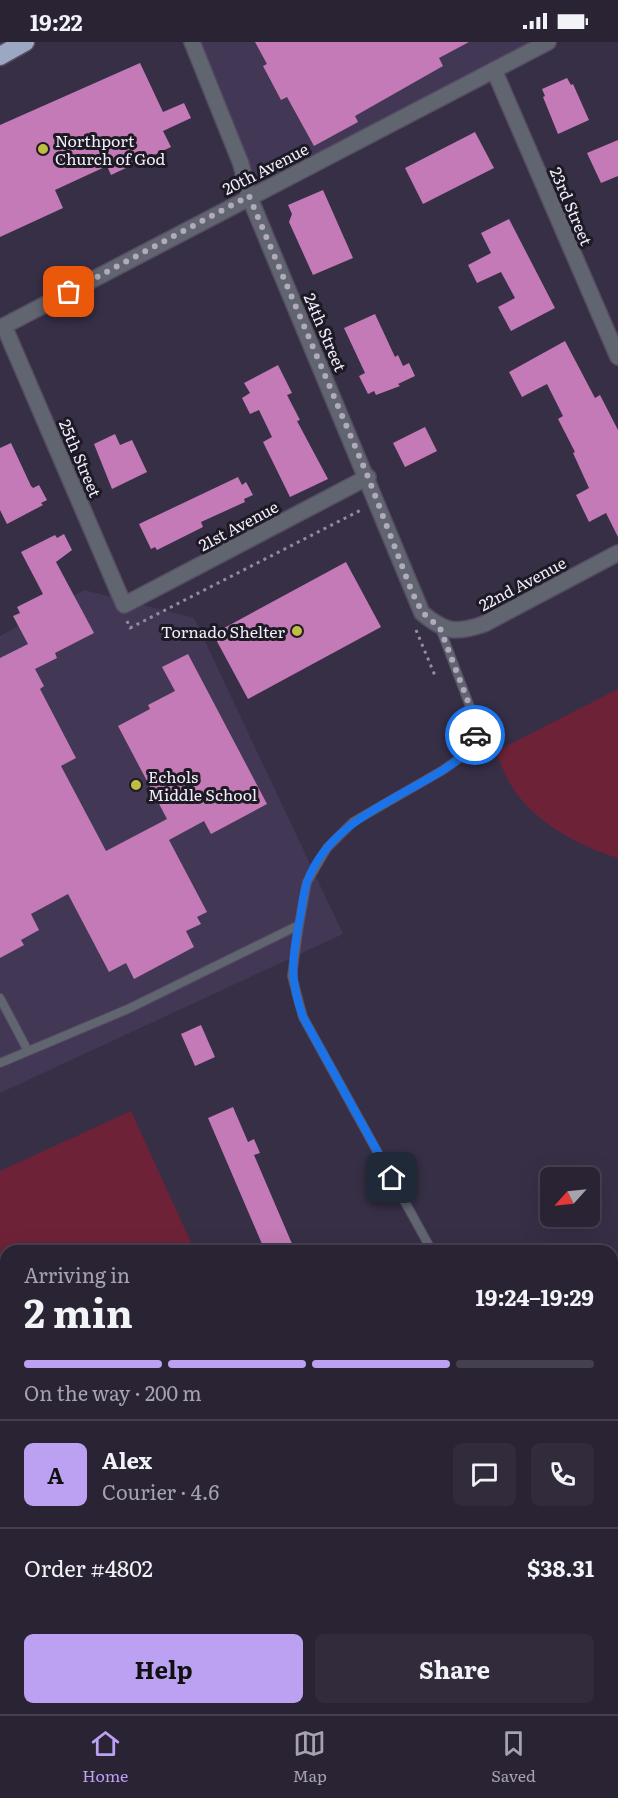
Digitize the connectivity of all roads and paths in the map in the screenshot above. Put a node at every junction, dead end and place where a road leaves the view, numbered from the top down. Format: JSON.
{"nodes":[{"id":1,"x":25,"y":42,"type":"edge"},
{"id":2,"x":192,"y":42,"type":"edge"},
{"id":3,"x":548,"y":42,"type":"edge"},
{"id":4,"x":0,"y":56,"type":"edge"},
{"id":5,"x":494,"y":70,"type":"junction"},
{"id":6,"x":249,"y":196,"type":"junction"},
{"id":7,"x":2,"y":327,"type":"edge"},
{"id":8,"x":618,"y":357,"type":"edge"},
{"id":9,"x":368,"y":477,"type":"junction"},
{"id":10,"x":618,"y":553,"type":"edge"},
{"id":11,"x":124,"y":605,"type":"joint"},
{"id":12,"x":440,"y":628,"type":"junction"},
{"id":13,"x":299,"y":925,"type":"junction"},
{"id":14,"x":0,"y":998,"type":"edge"},
{"id":15,"x":28,"y":1051,"type":"junction"},
{"id":16,"x":0,"y":1063,"type":"edge"},
{"id":17,"x":429,"y":1245,"type":"edge"}],
"edges":[{"from":1,"to":4,"type":"highway"},
{"from":2,"to":6,"type":"street","name":"24th Street"},
{"from":3,"to":5,"type":"street","name":"20th Avenue"},
{"from":5,"to":6,"type":"street","name":"20th Avenue"},
{"from":5,"to":8,"type":"street","name":"23rd Street"},
{"from":6,"to":7,"type":"street","name":"20th Avenue"},
{"from":6,"to":9,"type":"street","name":"24th Street"},
{"from":7,"to":11,"type":"street","name":"25th Street"},
{"from":9,"to":11,"type":"street","name":"21st Avenue"},
{"from":9,"to":12,"type":"street","name":"24th Street"},
{"from":10,"to":12,"type":"street","name":"22nd Avenue"},
{"from":12,"to":13,"type":"lane"},
{"from":13,"to":15,"type":"lane"},
{"from":13,"to":17,"type":"lane"},
{"from":14,"to":15,"type":"lane"},
{"from":15,"to":16,"type":"lane"}]}
